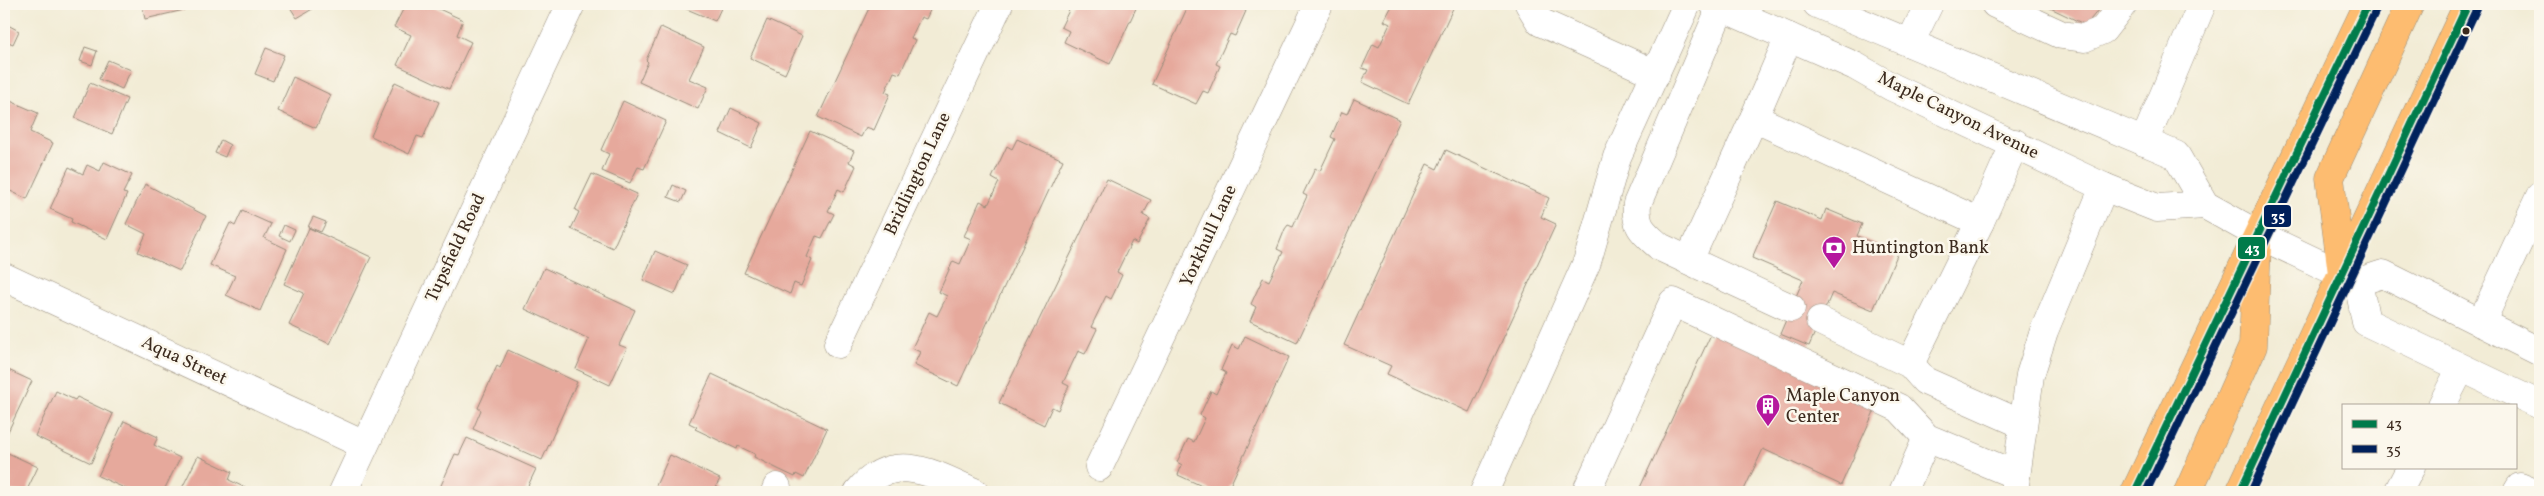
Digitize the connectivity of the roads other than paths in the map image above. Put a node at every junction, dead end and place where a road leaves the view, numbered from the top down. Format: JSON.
{"nodes":[{"id":1,"x":571,"y":4,"type":"edge"},
{"id":2,"x":999,"y":4,"type":"edge"},
{"id":3,"x":1319,"y":4,"type":"edge"},
{"id":4,"x":1529,"y":4,"type":"edge"},
{"id":5,"x":1688,"y":4,"type":"edge"},
{"id":6,"x":1816,"y":4,"type":"edge"},
{"id":7,"x":1929,"y":4,"type":"edge"},
{"id":8,"x":1995,"y":4,"type":"edge"},
{"id":9,"x":2123,"y":4,"type":"edge"},
{"id":10,"x":2202,"y":4,"type":"edge"},
{"id":11,"x":2368,"y":4,"type":"edge"},
{"id":12,"x":2410,"y":4,"type":"edge"},
{"id":13,"x":2468,"y":4,"type":"edge"},
{"id":14,"x":1718,"y":5,"type":"edge"},
{"id":15,"x":1788,"y":37,"type":"junction"},
{"id":16,"x":1910,"y":43,"type":"junction"},
{"id":17,"x":1656,"y":74,"type":"junction"},
{"id":18,"x":1754,"y":118,"type":"junction"},
{"id":19,"x":2144,"y":142,"type":"junction"},
{"id":20,"x":2015,"y":143,"type":"junction"},
{"id":21,"x":2104,"y":186,"type":"junction"},
{"id":22,"x":2540,"y":196,"type":"edge"},
{"id":23,"x":2205,"y":205,"type":"junction"},
{"id":24,"x":1980,"y":222,"type":"junction"},
{"id":25,"x":2257,"y":234,"type":"junction"},
{"id":26,"x":1689,"y":260,"type":"junction"},
{"id":27,"x":4,"y":277,"type":"edge"},
{"id":28,"x":2350,"y":278,"type":"junction"},
{"id":29,"x":1791,"y":308,"type":"dead end"},
{"id":30,"x":1820,"y":321,"type":"dead end"},
{"id":31,"x":2481,"y":323,"type":"junction"},
{"id":32,"x":838,"y":344,"type":"dead end"},
{"id":33,"x":2540,"y":352,"type":"edge"},
{"id":34,"x":1910,"y":364,"type":"junction"},
{"id":35,"x":2461,"y":368,"type":"junction"},
{"id":36,"x":2443,"y":404,"type":"edge"},
{"id":37,"x":2540,"y":405,"type":"edge"},
{"id":38,"x":2022,"y":424,"type":"junction"},
{"id":39,"x":1927,"y":438,"type":"junction"},
{"id":40,"x":364,"y":445,"type":"junction"},
{"id":41,"x":1099,"y":467,"type":"dead end"},
{"id":42,"x":2410,"y":468,"type":"edge"},
{"id":43,"x":2015,"y":484,"type":"edge"},
{"id":44,"x":343,"y":492,"type":"edge"},
{"id":45,"x":858,"y":492,"type":"edge"},
{"id":46,"x":974,"y":492,"type":"edge"},
{"id":47,"x":1484,"y":492,"type":"edge"},
{"id":48,"x":1586,"y":492,"type":"edge"},
{"id":49,"x":1903,"y":492,"type":"edge"},
{"id":50,"x":2135,"y":492,"type":"edge"},
{"id":51,"x":2188,"y":492,"type":"edge"},
{"id":52,"x":2240,"y":492,"type":"edge"},
{"id":53,"x":2398,"y":492,"type":"edge"},
{"id":54,"x":2517,"y":492,"type":"edge"},
{"id":55,"x":2532,"y":492,"type":"edge"}],
"edges":[{"from":1,"to":40,"type":"street","name":"Tupsfield Road"},
{"from":2,"to":32,"type":"street","name":"Bridlington Lane"},
{"from":3,"to":41,"type":"street","name":"Yorkhull Lane"},
{"from":4,"to":17,"type":"street"},
{"from":5,"to":17,"type":"street"},
{"from":6,"to":16,"type":"street"},
{"from":7,"to":16,"type":"street"},
{"from":8,"to":9,"type":"street"},
{"from":10,"to":19,"type":"street"},
{"from":11,"to":25,"type":"main road"},
{"from":12,"to":28,"type":"main road"},
{"from":13,"to":28,"type":"main road"},
{"from":14,"to":15,"type":"street","name":"Maple Canyon Avenue"},
{"from":14,"to":26,"type":"street"},
{"from":15,"to":18,"type":"street"},
{"from":15,"to":20,"type":"street","name":"Maple Canyon Avenue"},
{"from":16,"to":19,"type":"street"},
{"from":17,"to":47,"type":"street"},
{"from":18,"to":24,"type":"street"},
{"from":18,"to":26,"type":"street"},
{"from":19,"to":23,"type":"street"},
{"from":20,"to":21,"type":"street","name":"Maple Canyon Avenue"},
{"from":20,"to":24,"type":"street"},
{"from":21,"to":23,"type":"street","name":"Maple Canyon Avenue"},
{"from":21,"to":38,"type":"street"},
{"from":22,"to":31,"type":"street"},
{"from":23,"to":25,"type":"street"},
{"from":24,"to":34,"type":"street"},
{"from":25,"to":28,"type":"street"},
{"from":25,"to":50,"type":"main road"},
{"from":25,"to":51,"type":"main road"},
{"from":26,"to":29,"type":"street"},
{"from":27,"to":40,"type":"street","name":"Aqua Street"},
{"from":28,"to":31,"type":"street"},
{"from":28,"to":35,"type":"street"},
{"from":28,"to":52,"type":"main road"},
{"from":30,"to":34,"type":"street"},
{"from":31,"to":33,"type":"street"},
{"from":34,"to":38,"type":"street"},
{"from":35,"to":36,"type":"street"},
{"from":35,"to":37,"type":"street"},
{"from":38,"to":43,"type":"street"},
{"from":39,"to":43,"type":"street"},
{"from":39,"to":48,"type":"street"},
{"from":39,"to":49,"type":"street"},
{"from":40,"to":44,"type":"street","name":"Tupsfield Road"},
{"from":42,"to":53,"type":"street"},
{"from":45,"to":46,"type":"street"},
{"from":54,"to":55,"type":"street"}]}
